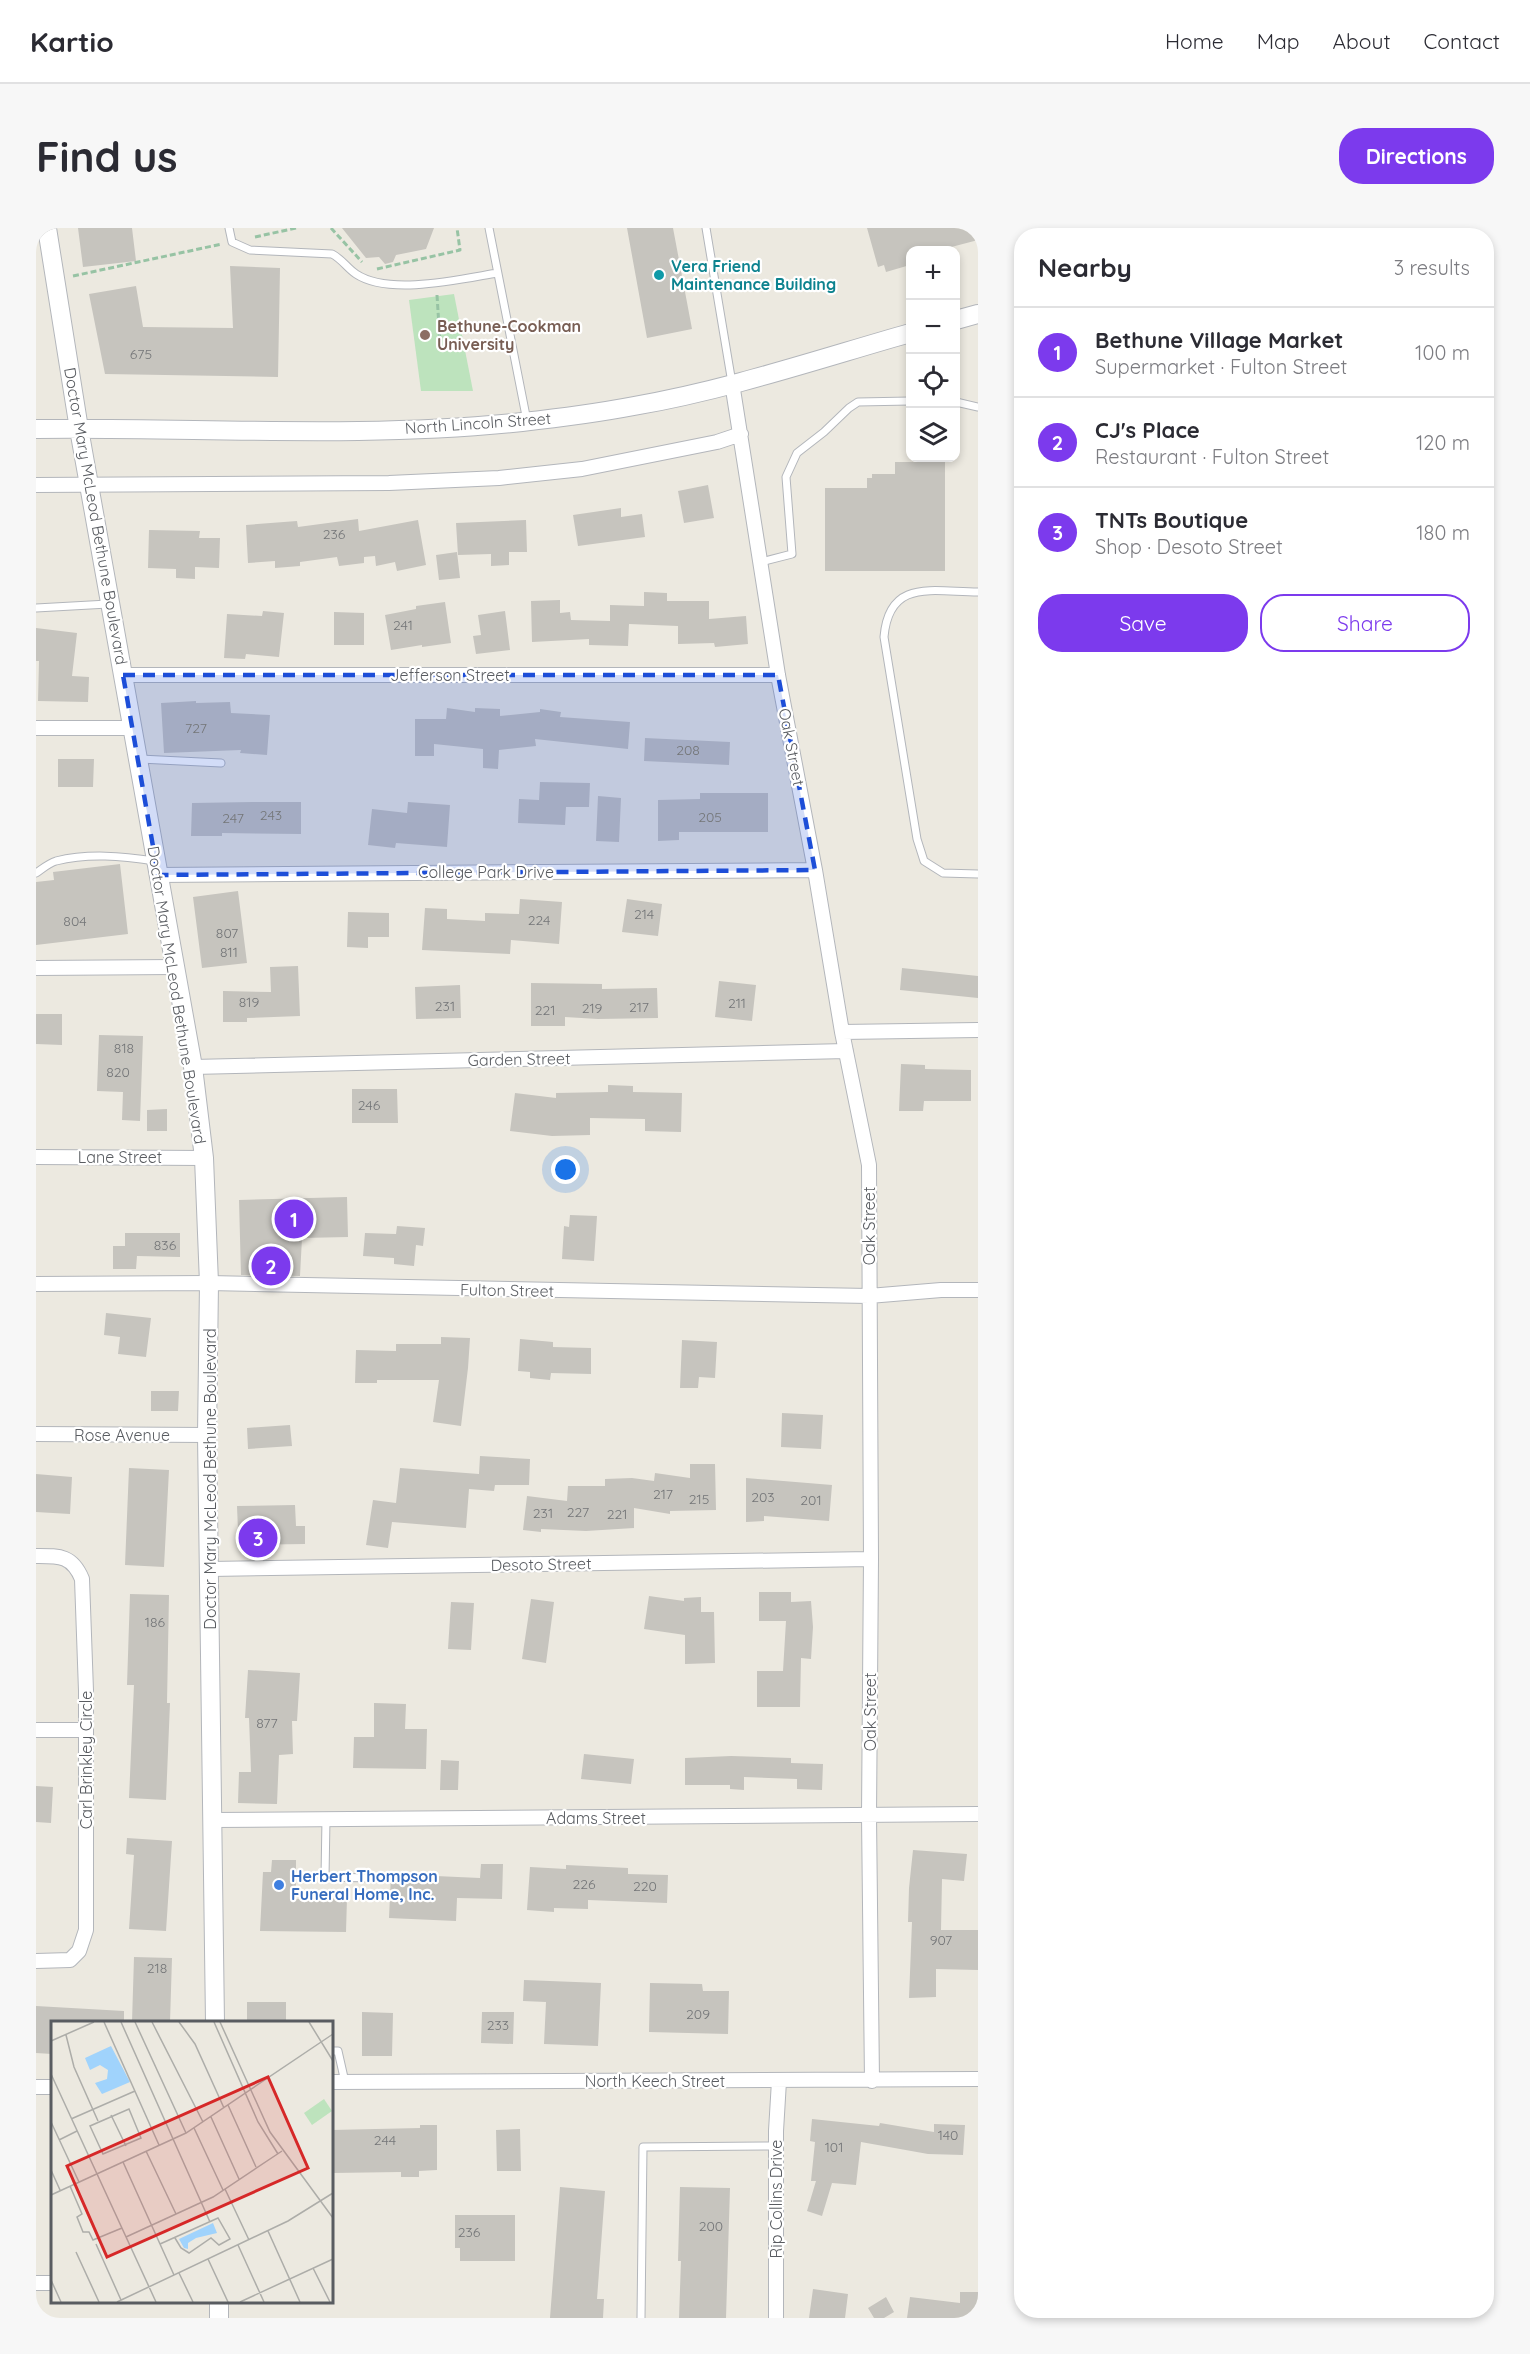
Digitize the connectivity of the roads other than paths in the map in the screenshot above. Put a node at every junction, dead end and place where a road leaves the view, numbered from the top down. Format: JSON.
{"nodes":[{"id":1,"x":47,"y":228,"type":"edge"},
{"id":2,"x":229,"y":228,"type":"edge"},
{"id":3,"x":489,"y":228,"type":"edge"},
{"id":4,"x":706,"y":228,"type":"edge"},
{"id":5,"x":497,"y":273,"type":"junction"},
{"id":6,"x":978,"y":314,"type":"edge"},
{"id":7,"x":960,"y":319,"type":"edge"},
{"id":8,"x":906,"y":334,"type":"edge"},
{"id":9,"x":732,"y":383,"type":"junction"},
{"id":10,"x":906,"y":401,"type":"edge"},
{"id":11,"x":960,"y":403,"type":"edge"},
{"id":12,"x":978,"y":407,"type":"edge"},
{"id":13,"x":528,"y":421,"type":"junction"},
{"id":14,"x":36,"y":429,"type":"edge"},
{"id":15,"x":80,"y":429,"type":"junction"},
{"id":16,"x":741,"y":434,"type":"junction"},
{"id":17,"x":36,"y":484,"type":"edge"},
{"id":18,"x":89,"y":484,"type":"junction"},
{"id":19,"x":761,"y":562,"type":"junction"},
{"id":20,"x":978,"y":591,"type":"edge"},
{"id":21,"x":110,"y":604,"type":"junction"},
{"id":22,"x":36,"y":608,"type":"edge"},
{"id":23,"x":123,"y":675,"type":"junction"},
{"id":24,"x":778,"y":675,"type":"junction"},
{"id":25,"x":36,"y":728,"type":"edge"},
{"id":26,"x":133,"y":728,"type":"junction"},
{"id":27,"x":138,"y":759,"type":"junction"},
{"id":28,"x":221,"y":763,"type":"dead end"},
{"id":29,"x":157,"y":868,"type":"junction"},
{"id":30,"x":815,"y":870,"type":"junction"},
{"id":31,"x":36,"y":873,"type":"edge"},
{"id":32,"x":978,"y":874,"type":"edge"},
{"id":33,"x":174,"y":967,"type":"junction"},
{"id":34,"x":36,"y":968,"type":"edge"},
{"id":35,"x":978,"y":1030,"type":"edge"},
{"id":36,"x":842,"y":1032,"type":"junction"},
{"id":37,"x":846,"y":1050,"type":"junction"},
{"id":38,"x":193,"y":1067,"type":"junction"},
{"id":39,"x":36,"y":1157,"type":"edge"},
{"id":40,"x":204,"y":1158,"type":"junction"},
{"id":41,"x":209,"y":1283,"type":"junction"},
{"id":42,"x":36,"y":1284,"type":"edge"},
{"id":43,"x":978,"y":1290,"type":"edge"},
{"id":44,"x":869,"y":1296,"type":"junction"},
{"id":45,"x":36,"y":1434,"type":"edge"},
{"id":46,"x":207,"y":1435,"type":"junction"},
{"id":47,"x":36,"y":1556,"type":"edge"},
{"id":48,"x":871,"y":1559,"type":"junction"},
{"id":49,"x":210,"y":1569,"type":"junction"},
{"id":50,"x":36,"y":1730,"type":"edge"},
{"id":51,"x":86,"y":1730,"type":"junction"},
{"id":52,"x":978,"y":1814,"type":"edge"},
{"id":53,"x":869,"y":1816,"type":"junction"},
{"id":54,"x":326,"y":1819,"type":"junction"},
{"id":55,"x":213,"y":1820,"type":"junction"},
{"id":56,"x":371,"y":1878,"type":"dead end"},
{"id":57,"x":36,"y":1962,"type":"edge"},
{"id":58,"x":215,"y":2021,"type":"edge"},
{"id":59,"x":333,"y":2051,"type":"edge"},
{"id":60,"x":978,"y":2079,"type":"edge"},
{"id":61,"x":779,"y":2081,"type":"junction"},
{"id":62,"x":872,"y":2081,"type":"junction"},
{"id":63,"x":338,"y":2082,"type":"edge"},
{"id":64,"x":776,"y":2146,"type":"junction"},
{"id":65,"x":641,"y":2318,"type":"edge"},
{"id":66,"x":776,"y":2318,"type":"edge"}],
"edges":[{"from":1,"to":15,"type":"street","name":"Doctor Mary McLeod Bethune Boulevard"},
{"from":2,"to":5,"type":"lane"},
{"from":3,"to":5,"type":"lane"},
{"from":4,"to":9,"type":"lane"},
{"from":5,"to":13,"type":"lane"},
{"from":6,"to":7,"type":"street"},
{"from":8,"to":9,"type":"street","name":"North Lincoln Street"},
{"from":9,"to":13,"type":"street","name":"North Lincoln Street"},
{"from":9,"to":16,"type":"street","name":"Oak Street"},
{"from":10,"to":19,"type":"lane"},
{"from":11,"to":12,"type":"lane"},
{"from":13,"to":15,"type":"street","name":"North Lincoln Street"},
{"from":14,"to":15,"type":"street","name":"North Lincoln Street"},
{"from":15,"to":18,"type":"street","name":"Doctor Mary McLeod Bethune Boulevard"},
{"from":16,"to":18,"type":"street"},
{"from":16,"to":19,"type":"street","name":"Oak Street"},
{"from":17,"to":18,"type":"street"},
{"from":18,"to":21,"type":"street","name":"Doctor Mary McLeod Bethune Boulevard"},
{"from":19,"to":24,"type":"street","name":"Oak Street"},
{"from":20,"to":32,"type":"lane"},
{"from":21,"to":22,"type":"lane"},
{"from":21,"to":23,"type":"street","name":"Doctor Mary McLeod Bethune Boulevard"},
{"from":23,"to":24,"type":"street","name":"Jefferson Street"},
{"from":23,"to":26,"type":"street","name":"Doctor Mary McLeod Bethune Boulevard"},
{"from":24,"to":30,"type":"street","name":"Oak Street"},
{"from":25,"to":26,"type":"street"},
{"from":26,"to":27,"type":"street","name":"Doctor Mary McLeod Bethune Boulevard"},
{"from":27,"to":28,"type":"lane"},
{"from":27,"to":29,"type":"street","name":"Doctor Mary McLeod Bethune Boulevard"},
{"from":29,"to":30,"type":"street","name":"College Park Drive"},
{"from":29,"to":31,"type":"lane"},
{"from":29,"to":33,"type":"street","name":"Doctor Mary McLeod Bethune Boulevard"},
{"from":30,"to":36,"type":"street","name":"Oak Street"},
{"from":33,"to":34,"type":"street"},
{"from":33,"to":38,"type":"street","name":"Doctor Mary McLeod Bethune Boulevard"},
{"from":35,"to":36,"type":"street"},
{"from":36,"to":37,"type":"street","name":"Oak Street"},
{"from":37,"to":38,"type":"street","name":"Garden Street"},
{"from":37,"to":44,"type":"street","name":"Oak Street"},
{"from":38,"to":40,"type":"street","name":"Doctor Mary McLeod Bethune Boulevard"},
{"from":39,"to":40,"type":"street","name":"Lane Street"},
{"from":40,"to":41,"type":"street","name":"Doctor Mary McLeod Bethune Boulevard"},
{"from":41,"to":42,"type":"street","name":"Fulton Street"},
{"from":41,"to":44,"type":"street","name":"Fulton Street"},
{"from":41,"to":46,"type":"street","name":"Doctor Mary McLeod Bethune Boulevard"},
{"from":43,"to":44,"type":"street","name":"Fulton Street"},
{"from":44,"to":48,"type":"street","name":"Oak Street"},
{"from":45,"to":46,"type":"street","name":"Rose Avenue"},
{"from":46,"to":49,"type":"street","name":"Doctor Mary McLeod Bethune Boulevard"},
{"from":47,"to":51,"type":"street","name":"Carl Brinkley Circle"},
{"from":48,"to":49,"type":"street","name":"Desoto Street"},
{"from":48,"to":53,"type":"street","name":"Oak Street"},
{"from":49,"to":55,"type":"street","name":"Doctor Mary McLeod Bethune Boulevard"},
{"from":50,"to":51,"type":"street"},
{"from":51,"to":57,"type":"street","name":"Carl Brinkley Circle"},
{"from":52,"to":53,"type":"street","name":"Adams Street"},
{"from":53,"to":54,"type":"street","name":"Adams Street"},
{"from":53,"to":62,"type":"street","name":"Oak Street"},
{"from":54,"to":55,"type":"street","name":"Adams Street"},
{"from":54,"to":56,"type":"lane"},
{"from":55,"to":58,"type":"street","name":"Doctor Mary McLeod Bethune Boulevard"},
{"from":59,"to":63,"type":"lane"},
{"from":60,"to":62,"type":"street","name":"North Keech Street"},
{"from":61,"to":62,"type":"street","name":"North Keech Street"},
{"from":61,"to":63,"type":"street","name":"North Keech Street"},
{"from":61,"to":64,"type":"street","name":"Rip Collins Drive"},
{"from":64,"to":65,"type":"lane"},
{"from":64,"to":66,"type":"street","name":"Rip Collins Drive"}]}
